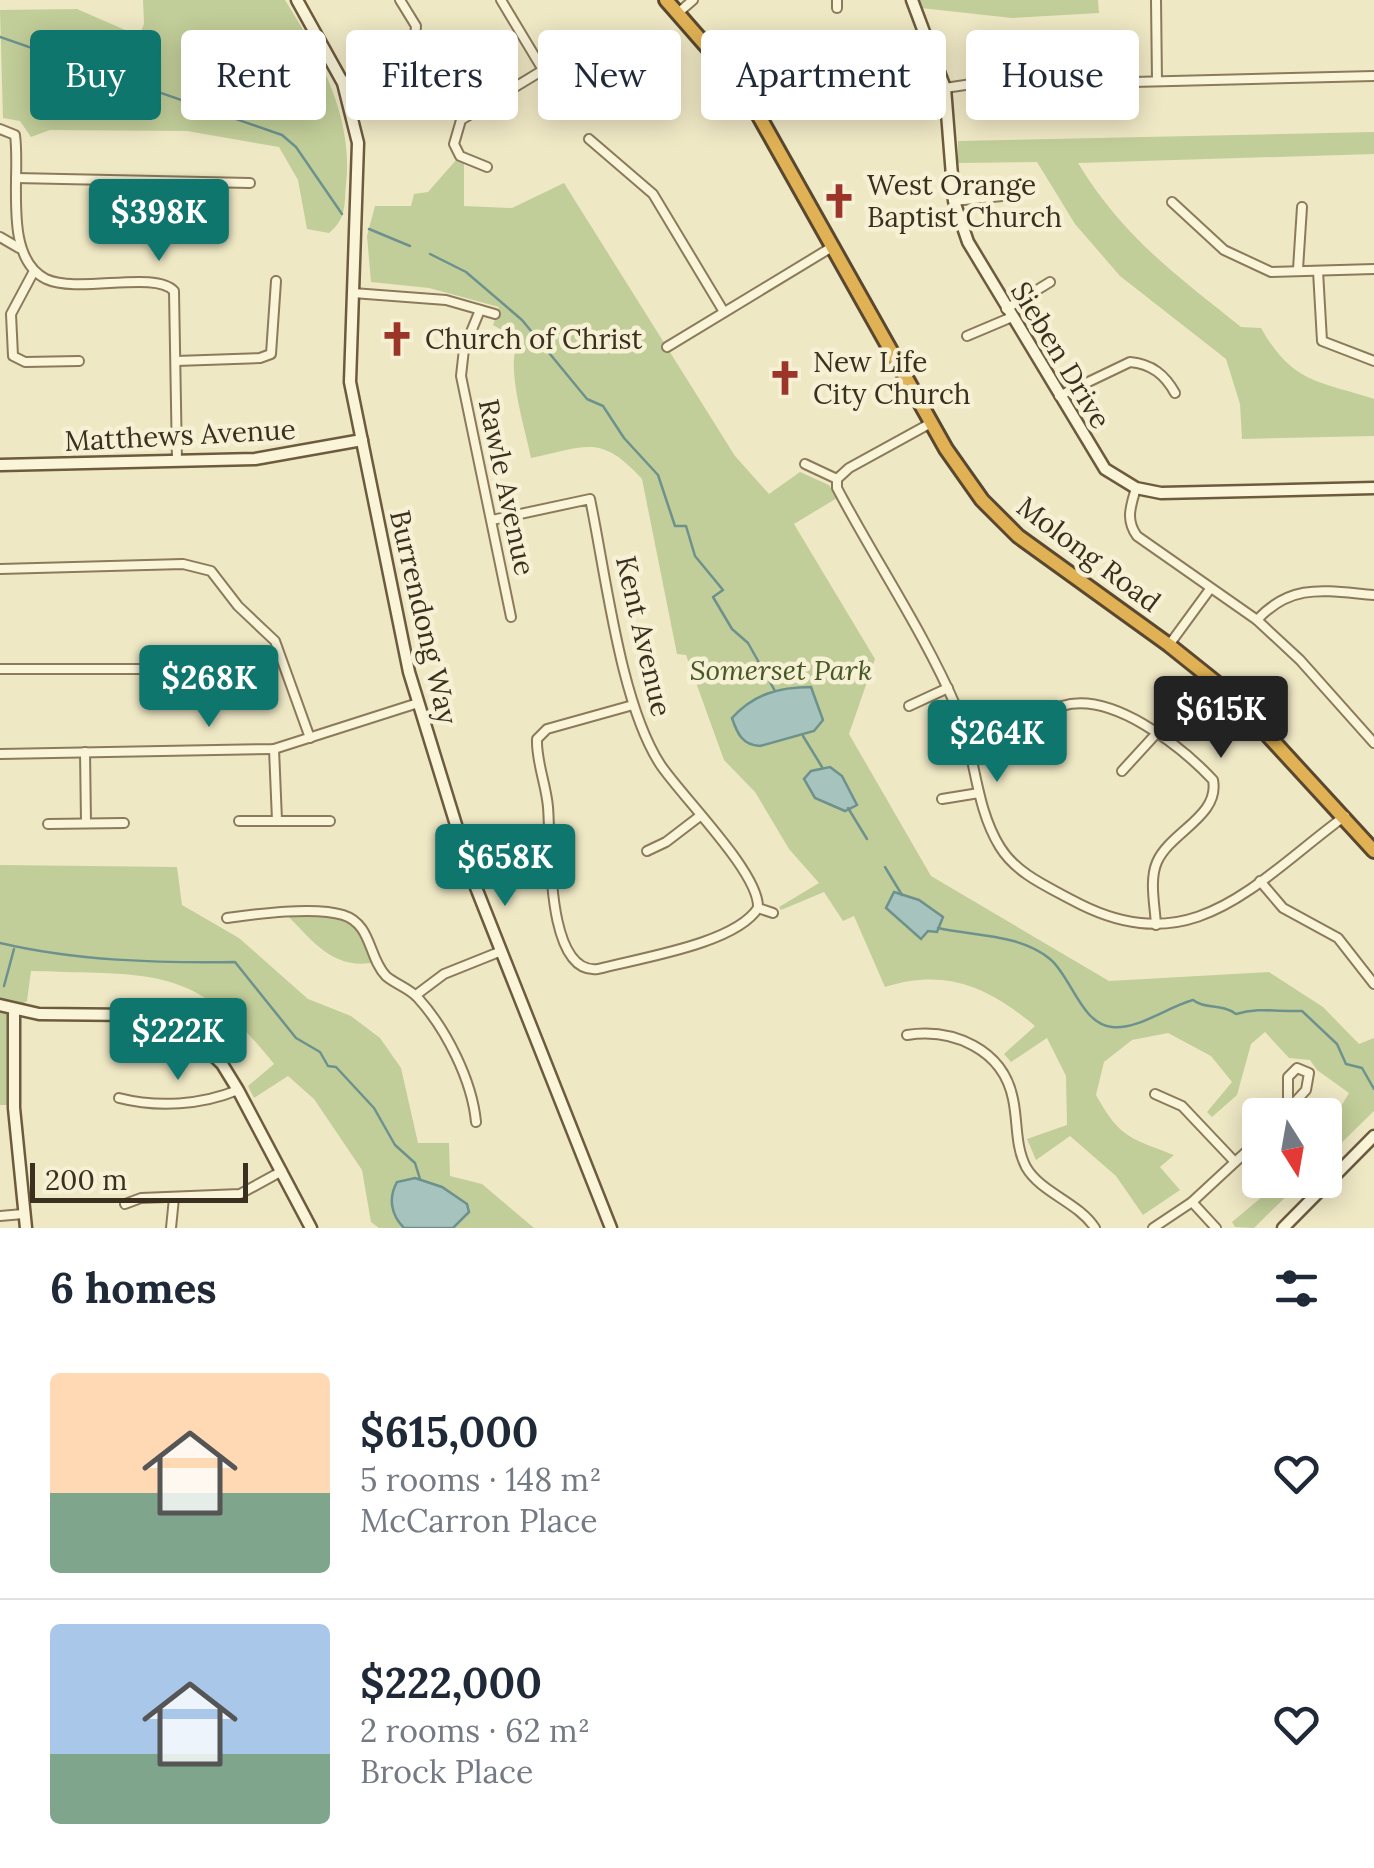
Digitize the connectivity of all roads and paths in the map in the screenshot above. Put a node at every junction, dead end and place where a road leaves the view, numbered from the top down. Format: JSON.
{"nodes":[{"id":1,"x":297,"y":0,"type":"edge"},
{"id":2,"x":400,"y":0,"type":"edge"},
{"id":3,"x":501,"y":0,"type":"edge"},
{"id":4,"x":666,"y":0,"type":"edge"},
{"id":5,"x":693,"y":0,"type":"edge"},
{"id":6,"x":912,"y":0,"type":"edge"},
{"id":7,"x":1156,"y":0,"type":"edge"},
{"id":8,"x":678,"y":14,"type":"junction"},
{"id":9,"x":923,"y":30,"type":"edge"},
{"id":10,"x":1374,"y":76,"type":"edge"},
{"id":11,"x":1157,"y":82,"type":"junction"},
{"id":12,"x":342,"y":83,"type":"junction"},
{"id":13,"x":946,"y":88,"type":"edge"},
{"id":14,"x":946,"y":101,"type":"edge"},
{"id":15,"x":0,"y":129,"type":"edge"},
{"id":16,"x":589,"y":139,"type":"dead end"},
{"id":17,"x":487,"y":168,"type":"dead end"},
{"id":18,"x":16,"y":178,"type":"junction"},
{"id":19,"x":250,"y":184,"type":"dead end"},
{"id":20,"x":1002,"y":196,"type":"dead end"},
{"id":21,"x":954,"y":202,"type":"junction"},
{"id":22,"x":1172,"y":202,"type":"dead end"},
{"id":23,"x":1302,"y":207,"type":"dead end"},
{"id":24,"x":0,"y":237,"type":"edge"},
{"id":25,"x":832,"y":247,"type":"junction"},
{"id":26,"x":19,"y":248,"type":"junction"},
{"id":27,"x":1298,"y":269,"type":"junction"},
{"id":28,"x":1374,"y":269,"type":"edge"},
{"id":29,"x":34,"y":271,"type":"junction"},
{"id":30,"x":1318,"y":271,"type":"junction"},
{"id":31,"x":276,"y":281,"type":"dead end"},
{"id":32,"x":1050,"y":282,"type":"dead end"},
{"id":33,"x":353,"y":293,"type":"junction"},
{"id":34,"x":480,"y":310,"type":"junction"},
{"id":35,"x":724,"y":312,"type":"junction"},
{"id":36,"x":1009,"y":313,"type":"junction"},
{"id":37,"x":495,"y":314,"type":"dead end"},
{"id":38,"x":967,"y":336,"type":"dead end"},
{"id":39,"x":667,"y":348,"type":"dead end"},
{"id":40,"x":176,"y":360,"type":"junction"},
{"id":41,"x":79,"y":361,"type":"dead end"},
{"id":42,"x":1374,"y":362,"type":"edge"},
{"id":43,"x":1176,"y":393,"type":"dead end"},
{"id":44,"x":1058,"y":396,"type":"junction"},
{"id":45,"x":931,"y":423,"type":"junction"},
{"id":46,"x":362,"y":440,"type":"junction"},
{"id":47,"x":177,"y":462,"type":"junction"},
{"id":48,"x":805,"y":464,"type":"dead end"},
{"id":49,"x":0,"y":465,"type":"edge"},
{"id":50,"x":837,"y":480,"type":"junction"},
{"id":51,"x":1136,"y":488,"type":"junction"},
{"id":52,"x":1374,"y":488,"type":"edge"},
{"id":53,"x":492,"y":520,"type":"junction"},
{"id":54,"x":0,"y":569,"type":"edge"},
{"id":55,"x":1210,"y":589,"type":"junction"},
{"id":56,"x":1374,"y":595,"type":"edge"},
{"id":57,"x":511,"y":617,"type":"dead end"},
{"id":58,"x":1256,"y":620,"type":"junction"},
{"id":59,"x":1169,"y":645,"type":"junction"},
{"id":60,"x":0,"y":669,"type":"edge"},
{"id":61,"x":191,"y":669,"type":"dead end"},
{"id":62,"x":948,"y":688,"type":"junction"},
{"id":63,"x":418,"y":703,"type":"junction"},
{"id":64,"x":633,"y":705,"type":"junction"},
{"id":65,"x":910,"y":706,"type":"dead end"},
{"id":66,"x":1062,"y":706,"type":"dead end"},
{"id":67,"x":1155,"y":734,"type":"junction"},
{"id":68,"x":310,"y":738,"type":"junction"},
{"id":69,"x":1374,"y":743,"type":"edge"},
{"id":70,"x":274,"y":749,"type":"junction"},
{"id":71,"x":85,"y":752,"type":"junction"},
{"id":72,"x":0,"y":754,"type":"edge"},
{"id":73,"x":1122,"y":772,"type":"dead end"},
{"id":74,"x":979,"y":793,"type":"junction"},
{"id":75,"x":942,"y":799,"type":"dead end"},
{"id":76,"x":700,"y":816,"type":"junction"},
{"id":77,"x":1345,"y":816,"type":"junction"},
{"id":78,"x":277,"y":820,"type":"junction"},
{"id":79,"x":239,"y":821,"type":"dead end"},
{"id":80,"x":330,"y":821,"type":"dead end"},
{"id":81,"x":86,"y":822,"type":"junction"},
{"id":82,"x":124,"y":823,"type":"dead end"},
{"id":83,"x":48,"y":824,"type":"dead end"},
{"id":84,"x":646,"y":850,"type":"dead end"},
{"id":85,"x":1374,"y":852,"type":"edge"},
{"id":86,"x":550,"y":863,"type":"junction"},
{"id":87,"x":472,"y":880,"type":"junction"},
{"id":88,"x":1260,"y":881,"type":"junction"},
{"id":89,"x":758,"y":908,"type":"junction"},
{"id":90,"x":772,"y":913,"type":"dead end"},
{"id":91,"x":227,"y":918,"type":"dead end"},
{"id":92,"x":1156,"y":925,"type":"junction"},
{"id":93,"x":500,"y":952,"type":"junction"},
{"id":94,"x":1374,"y":984,"type":"edge"},
{"id":95,"x":416,"y":996,"type":"junction"},
{"id":96,"x":0,"y":1005,"type":"edge"},
{"id":97,"x":14,"y":1009,"type":"junction"},
{"id":98,"x":907,"y":1034,"type":"dead end"},
{"id":99,"x":238,"y":1090,"type":"junction"},
{"id":100,"x":1155,"y":1094,"type":"dead end"},
{"id":101,"x":119,"y":1098,"type":"dead end"},
{"id":102,"x":1285,"y":1112,"type":"edge"},
{"id":103,"x":476,"y":1122,"type":"dead end"},
{"id":104,"x":1374,"y":1136,"type":"edge"},
{"id":105,"x":1242,"y":1156,"type":"edge"},
{"id":106,"x":1236,"y":1162,"type":"junction"},
{"id":107,"x":282,"y":1171,"type":"junction"},
{"id":108,"x":174,"y":1198,"type":"junction"},
{"id":109,"x":1192,"y":1202,"type":"junction"},
{"id":110,"x":125,"y":1204,"type":"dead end"},
{"id":111,"x":23,"y":1214,"type":"junction"},
{"id":112,"x":0,"y":1216,"type":"edge"},
{"id":113,"x":26,"y":1228,"type":"edge"},
{"id":114,"x":171,"y":1228,"type":"edge"},
{"id":115,"x":311,"y":1228,"type":"edge"},
{"id":116,"x":611,"y":1228,"type":"edge"},
{"id":117,"x":1095,"y":1228,"type":"edge"},
{"id":118,"x":1153,"y":1228,"type":"edge"},
{"id":119,"x":1216,"y":1228,"type":"edge"},
{"id":120,"x":1283,"y":1228,"type":"edge"}],
"edges":[{"from":1,"to":12,"type":"street","name":"Burrendong Way"},
{"from":2,"to":12,"type":"street"},
{"from":3,"to":17,"type":"street"},
{"from":4,"to":8,"type":"highway","name":"Molong Road"},
{"from":5,"to":8,"type":"street"},
{"from":6,"to":9,"type":"street","name":"Sieben Drive"},
{"from":7,"to":11,"type":"street"},
{"from":8,"to":25,"type":"highway","name":"Molong Road"},
{"from":10,"to":11,"type":"street"},
{"from":11,"to":13,"type":"street"},
{"from":12,"to":33,"type":"street","name":"Burrendong Way"},
{"from":14,"to":21,"type":"street","name":"Sieben Drive"},
{"from":15,"to":18,"type":"street"},
{"from":16,"to":35,"type":"street"},
{"from":18,"to":19,"type":"street"},
{"from":18,"to":26,"type":"street"},
{"from":20,"to":21,"type":"street"},
{"from":21,"to":36,"type":"street","name":"Sieben Drive"},
{"from":22,"to":27,"type":"street"},
{"from":23,"to":27,"type":"street"},
{"from":24,"to":26,"type":"street"},
{"from":25,"to":35,"type":"street"},
{"from":25,"to":45,"type":"highway","name":"Molong Road"},
{"from":26,"to":29,"type":"street"},
{"from":27,"to":30,"type":"street"},
{"from":28,"to":30,"type":"street"},
{"from":29,"to":40,"type":"street"},
{"from":29,"to":41,"type":"street"},
{"from":30,"to":42,"type":"street"},
{"from":31,"to":40,"type":"street"},
{"from":32,"to":36,"type":"street"},
{"from":33,"to":34,"type":"street"},
{"from":33,"to":46,"type":"street","name":"Burrendong Way"},
{"from":34,"to":37,"type":"street"},
{"from":34,"to":53,"type":"street","name":"Rawle Avenue"},
{"from":35,"to":39,"type":"street"},
{"from":36,"to":38,"type":"street"},
{"from":36,"to":44,"type":"street","name":"Sieben Drive"},
{"from":40,"to":47,"type":"street"},
{"from":43,"to":44,"type":"street"},
{"from":44,"to":51,"type":"street","name":"Sieben Drive"},
{"from":45,"to":50,"type":"street"},
{"from":45,"to":59,"type":"highway","name":"Molong Road"},
{"from":46,"to":47,"type":"street","name":"Matthews Avenue"},
{"from":46,"to":63,"type":"street","name":"Burrendong Way"},
{"from":47,"to":49,"type":"street","name":"Matthews Avenue"},
{"from":48,"to":50,"type":"street"},
{"from":50,"to":62,"type":"street"},
{"from":51,"to":52,"type":"street"},
{"from":51,"to":55,"type":"street"},
{"from":53,"to":57,"type":"street","name":"Rawle Avenue"},
{"from":53,"to":64,"type":"street","name":"Kent Avenue"},
{"from":54,"to":68,"type":"street"},
{"from":55,"to":58,"type":"street"},
{"from":55,"to":59,"type":"street"},
{"from":56,"to":58,"type":"street"},
{"from":58,"to":69,"type":"street"},
{"from":59,"to":77,"type":"highway","name":"Molong Road"},
{"from":60,"to":61,"type":"street"},
{"from":62,"to":65,"type":"street"},
{"from":62,"to":74,"type":"street"},
{"from":63,"to":68,"type":"street"},
{"from":63,"to":87,"type":"street","name":"Burrendong Way"},
{"from":64,"to":76,"type":"street","name":"Kent Avenue"},
{"from":64,"to":86,"type":"street"},
{"from":66,"to":67,"type":"street"},
{"from":67,"to":73,"type":"street"},
{"from":67,"to":92,"type":"street"},
{"from":68,"to":70,"type":"street"},
{"from":70,"to":71,"type":"street"},
{"from":70,"to":78,"type":"street"},
{"from":71,"to":72,"type":"street"},
{"from":71,"to":81,"type":"street"},
{"from":74,"to":75,"type":"street"},
{"from":74,"to":92,"type":"street"},
{"from":76,"to":84,"type":"street"},
{"from":76,"to":89,"type":"street","name":"Kent Avenue"},
{"from":77,"to":85,"type":"highway","name":"Molong Road"},
{"from":77,"to":88,"type":"street"},
{"from":78,"to":79,"type":"street"},
{"from":78,"to":80,"type":"street"},
{"from":81,"to":82,"type":"street"},
{"from":81,"to":83,"type":"street"},
{"from":86,"to":87,"type":"street"},
{"from":86,"to":89,"type":"street"},
{"from":87,"to":93,"type":"street","name":"Burrendong Way"},
{"from":88,"to":92,"type":"street"},
{"from":88,"to":94,"type":"street"},
{"from":89,"to":90,"type":"street"},
{"from":91,"to":95,"type":"street"},
{"from":93,"to":95,"type":"street"},
{"from":93,"to":116,"type":"street","name":"Burrendong Way"},
{"from":95,"to":103,"type":"street"},
{"from":96,"to":97,"type":"street"},
{"from":97,"to":99,"type":"street"},
{"from":97,"to":111,"type":"street"},
{"from":98,"to":117,"type":"street"},
{"from":99,"to":101,"type":"street"},
{"from":99,"to":107,"type":"street"},
{"from":100,"to":106,"type":"street"},
{"from":102,"to":102,"type":"street"},
{"from":104,"to":120,"type":"street"},
{"from":105,"to":106,"type":"street"},
{"from":106,"to":109,"type":"street"},
{"from":107,"to":108,"type":"street"},
{"from":107,"to":115,"type":"street"},
{"from":108,"to":110,"type":"street"},
{"from":108,"to":114,"type":"street"},
{"from":109,"to":118,"type":"street"},
{"from":109,"to":119,"type":"street"},
{"from":111,"to":112,"type":"street"},
{"from":111,"to":113,"type":"street"}]}
